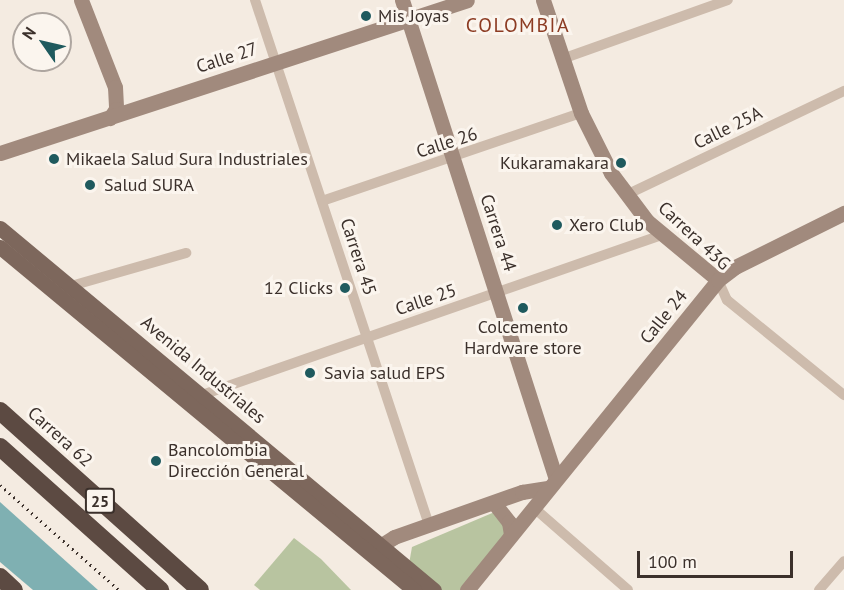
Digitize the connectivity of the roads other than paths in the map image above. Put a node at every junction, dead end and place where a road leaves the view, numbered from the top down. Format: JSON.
{"nodes":[{"id":1,"x":81,"y":0,"type":"edge"},
{"id":2,"x":255,"y":0,"type":"edge"},
{"id":3,"x":402,"y":0,"type":"edge"},
{"id":4,"x":467,"y":0,"type":"edge"},
{"id":5,"x":543,"y":0,"type":"edge"},
{"id":6,"x":728,"y":0,"type":"edge"},
{"id":7,"x":409,"y":20,"type":"junction"},
{"id":8,"x":562,"y":59,"type":"junction"},
{"id":9,"x":276,"y":63,"type":"junction"},
{"id":10,"x":844,"y":91,"type":"edge"},
{"id":11,"x":581,"y":113,"type":"junction"},
{"id":12,"x":110,"y":118,"type":"junction"},
{"id":13,"x":0,"y":153,"type":"edge"},
{"id":14,"x":453,"y":158,"type":"junction"},
{"id":15,"x":626,"y":195,"type":"junction"},
{"id":16,"x":322,"y":201,"type":"junction"},
{"id":17,"x":844,"y":213,"type":"edge"},
{"id":18,"x":0,"y":228,"type":"edge"},
{"id":19,"x":661,"y":235,"type":"junction"},
{"id":20,"x":0,"y":247,"type":"edge"},
{"id":21,"x":186,"y":253,"type":"dead end"},
{"id":22,"x":718,"y":280,"type":"junction"},
{"id":23,"x":71,"y":286,"type":"junction"},
{"id":24,"x":496,"y":294,"type":"junction"},
{"id":25,"x":367,"y":338,"type":"junction"},
{"id":26,"x":202,"y":395,"type":"junction"},
{"id":27,"x":844,"y":395,"type":"edge"},
{"id":28,"x":0,"y":411,"type":"edge"},
{"id":29,"x":6,"y":452,"type":"edge"},
{"id":30,"x":552,"y":483,"type":"junction"},
{"id":31,"x":494,"y":502,"type":"junction"},
{"id":32,"x":533,"y":507,"type":"junction"},
{"id":33,"x":429,"y":525,"type":"junction"},
{"id":34,"x":511,"y":534,"type":"junction"},
{"id":35,"x":150,"y":546,"type":"junction"},
{"id":36,"x":374,"y":549,"type":"junction"},
{"id":37,"x":844,"y":561,"type":"edge"},
{"id":38,"x":0,"y":577,"type":"edge"},
{"id":39,"x":13,"y":590,"type":"edge"},
{"id":40,"x":160,"y":590,"type":"edge"},
{"id":41,"x":200,"y":590,"type":"edge"},
{"id":42,"x":414,"y":590,"type":"edge"},
{"id":43,"x":434,"y":590,"type":"edge"},
{"id":44,"x":467,"y":590,"type":"edge"},
{"id":45,"x":628,"y":590,"type":"edge"},
{"id":46,"x":819,"y":590,"type":"edge"}],
"edges":[{"from":1,"to":12,"type":"street"},
{"from":2,"to":9,"type":"street","name":"Carrera 45"},
{"from":3,"to":7,"type":"street","name":"Carrera 44"},
{"from":4,"to":7,"type":"street","name":"Calle 27"},
{"from":5,"to":8,"type":"street","name":"Carrera 43G"},
{"from":6,"to":8,"type":"street"},
{"from":7,"to":9,"type":"street","name":"Calle 27"},
{"from":7,"to":14,"type":"street","name":"Carrera 44"},
{"from":8,"to":11,"type":"street","name":"Carrera 43G"},
{"from":9,"to":12,"type":"street","name":"Calle 27"},
{"from":9,"to":16,"type":"street","name":"Carrera 45"},
{"from":10,"to":15,"type":"street","name":"Calle 25A"},
{"from":11,"to":14,"type":"street","name":"Calle 26"},
{"from":11,"to":15,"type":"street","name":"Carrera 43G"},
{"from":12,"to":13,"type":"street","name":"Calle 27"},
{"from":14,"to":16,"type":"street","name":"Calle 26"},
{"from":14,"to":24,"type":"street","name":"Carrera 44"},
{"from":15,"to":19,"type":"street","name":"Carrera 43G"},
{"from":16,"to":25,"type":"street","name":"Carrera 45"},
{"from":17,"to":22,"type":"street","name":"Calle 24"},
{"from":18,"to":23,"type":"main road","name":"Avenida Industriales"},
{"from":19,"to":22,"type":"street","name":"Carrera 43G"},
{"from":19,"to":24,"type":"street","name":"Calle 25"},
{"from":20,"to":36,"type":"main road","name":"Avenida Industriales"},
{"from":21,"to":23,"type":"street"},
{"from":22,"to":27,"type":"street","name":"Carrera 43G"},
{"from":22,"to":30,"type":"street","name":"Calle 24"},
{"from":23,"to":26,"type":"main road","name":"Avenida Industriales"},
{"from":24,"to":25,"type":"street","name":"Calle 25"},
{"from":24,"to":30,"type":"street","name":"Carrera 44"},
{"from":25,"to":26,"type":"street","name":"Calle 25"},
{"from":25,"to":33,"type":"street","name":"Carrera 45"},
{"from":26,"to":36,"type":"main road","name":"Avenida Industriales"},
{"from":28,"to":35,"type":"highway","name":"Carrera 62","number":"25"},
{"from":29,"to":35,"type":"highway"},
{"from":29,"to":40,"type":"highway","number":"25"},
{"from":30,"to":31,"type":"street"},
{"from":30,"to":32,"type":"street","name":"Calle 24"},
{"from":31,"to":33,"type":"street"},
{"from":31,"to":34,"type":"street"},
{"from":32,"to":34,"type":"street","name":"Calle 24"},
{"from":32,"to":45,"type":"street"},
{"from":33,"to":36,"type":"street"},
{"from":34,"to":44,"type":"street","name":"Calle 24"},
{"from":35,"to":41,"type":"highway","name":"Carrera 62","number":"25"},
{"from":36,"to":42,"type":"main road","name":"Avenida Industriales"},
{"from":36,"to":43,"type":"main road","name":"Avenida Industriales"},
{"from":37,"to":46,"type":"street"},
{"from":38,"to":39,"type":"highway"}]}
